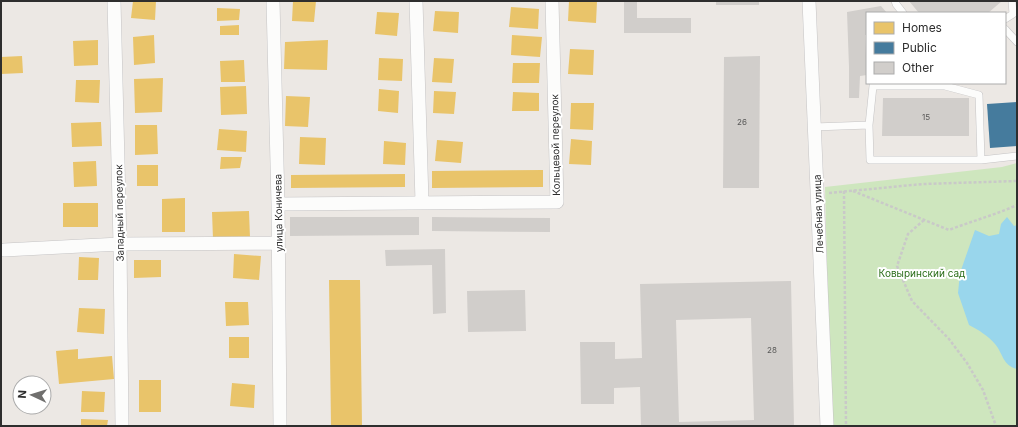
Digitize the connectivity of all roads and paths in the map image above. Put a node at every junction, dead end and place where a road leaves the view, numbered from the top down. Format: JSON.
{"nodes":[{"id":1,"x":114,"y":1,"type":"edge"},
{"id":2,"x":273,"y":1,"type":"edge"},
{"id":3,"x":416,"y":1,"type":"edge"},
{"id":4,"x":552,"y":1,"type":"edge"},
{"id":5,"x":809,"y":1,"type":"edge"},
{"id":6,"x":895,"y":1,"type":"edge"},
{"id":7,"x":1012,"y":1,"type":"edge"},
{"id":8,"x":902,"y":12,"type":"edge"},
{"id":9,"x":1006,"y":19,"type":"edge"},
{"id":10,"x":1006,"y":30,"type":"edge"},
{"id":11,"x":1017,"y":42,"type":"edge"},
{"id":12,"x":873,"y":85,"type":"edge"},
{"id":13,"x":869,"y":126,"type":"junction"},
{"id":14,"x":814,"y":127,"type":"junction"},
{"id":15,"x":1017,"y":156,"type":"edge"},
{"id":16,"x":981,"y":160,"type":"junction"},
{"id":17,"x":1017,"y":182,"type":"edge"},
{"id":18,"x":853,"y":190,"type":"junction"},
{"id":19,"x":844,"y":191,"type":"junction"},
{"id":20,"x":817,"y":194,"type":"junction"},
{"id":21,"x":422,"y":202,"type":"junction"},
{"id":22,"x":278,"y":204,"type":"junction"},
{"id":23,"x":1017,"y":205,"type":"edge"},
{"id":24,"x":924,"y":220,"type":"junction"},
{"id":25,"x":278,"y":243,"type":"junction"},
{"id":26,"x":120,"y":244,"type":"junction"},
{"id":27,"x":4,"y":250,"type":"dead end"},
{"id":28,"x":122,"y":426,"type":"edge"},
{"id":29,"x":280,"y":426,"type":"edge"},
{"id":30,"x":827,"y":426,"type":"edge"},
{"id":31,"x":846,"y":426,"type":"edge"},
{"id":32,"x":996,"y":426,"type":"edge"}],
"edges":[{"from":1,"to":26,"type":"street","name":"Западный переулок"},
{"from":2,"to":22,"type":"street","name":"улица Коничева"},
{"from":3,"to":21,"type":"street"},
{"from":4,"to":21,"type":"street","name":"Кольцевой переулок"},
{"from":5,"to":14,"type":"street","name":"Лечебная улица"},
{"from":6,"to":8,"type":"lane"},
{"from":7,"to":9,"type":"lane"},
{"from":10,"to":11,"type":"lane"},
{"from":12,"to":13,"type":"lane"},
{"from":12,"to":16,"type":"lane"},
{"from":13,"to":14,"type":"lane"},
{"from":13,"to":16,"type":"lane"},
{"from":14,"to":20,"type":"street","name":"Лечебная улица"},
{"from":15,"to":16,"type":"lane"},
{"from":17,"to":18,"type":"path"},
{"from":18,"to":19,"type":"path"},
{"from":18,"to":24,"type":"path"},
{"from":19,"to":20,"type":"path"},
{"from":19,"to":31,"type":"path"},
{"from":20,"to":30,"type":"street","name":"Лечебная улица"},
{"from":21,"to":22,"type":"street","name":"Кольцевой переулок"},
{"from":22,"to":25,"type":"street","name":"улица Коничева"},
{"from":23,"to":24,"type":"path"},
{"from":24,"to":32,"type":"path"},
{"from":25,"to":26,"type":"street"},
{"from":25,"to":29,"type":"street","name":"улица Коничева"},
{"from":26,"to":27,"type":"street"},
{"from":26,"to":28,"type":"street","name":"Западный переулок"}]}
